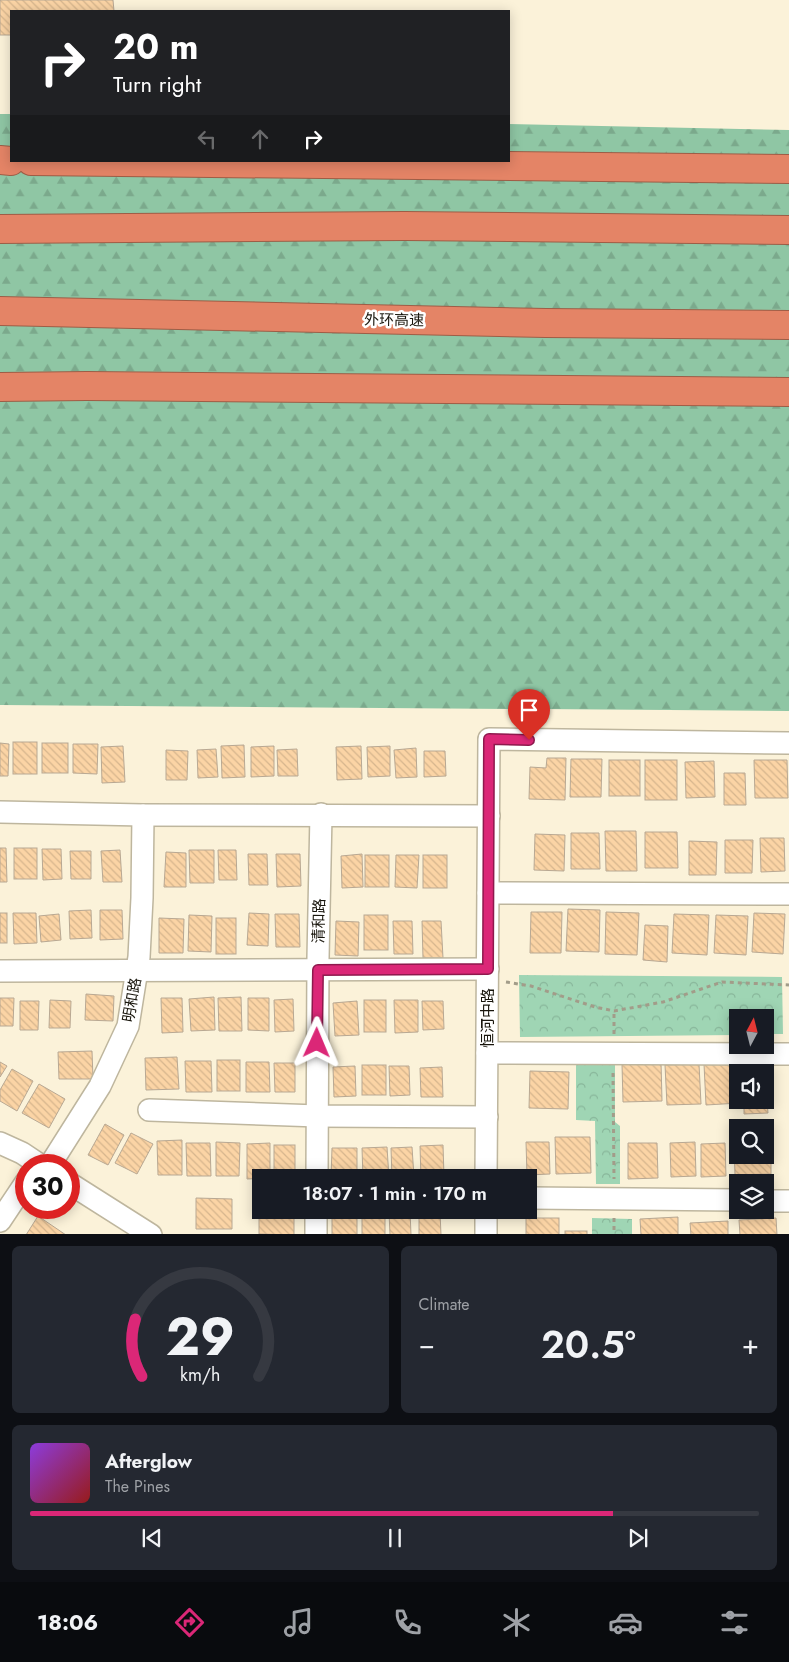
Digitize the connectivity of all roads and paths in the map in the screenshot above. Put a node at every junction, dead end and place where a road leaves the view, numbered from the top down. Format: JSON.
{"nodes":[{"id":1,"x":126,"y":162,"type":"edge"},
{"id":2,"x":789,"y":169,"type":"edge"},
{"id":3,"x":0,"y":230,"type":"edge"},
{"id":4,"x":789,"y":230,"type":"edge"},
{"id":5,"x":0,"y":311,"type":"edge"},
{"id":6,"x":789,"y":325,"type":"edge"},
{"id":7,"x":0,"y":387,"type":"edge"},
{"id":8,"x":789,"y":392,"type":"edge"},
{"id":9,"x":789,"y":743,"type":"edge"},
{"id":10,"x":0,"y":812,"type":"edge"},
{"id":11,"x":321,"y":814,"type":"junction"},
{"id":12,"x":143,"y":815,"type":"junction"},
{"id":13,"x":489,"y":816,"type":"junction"},
{"id":14,"x":488,"y":893,"type":"junction"},
{"id":15,"x":789,"y":894,"type":"edge"},
{"id":16,"x":318,"y":970,"type":"junction"},
{"id":17,"x":0,"y":971,"type":"edge"},
{"id":18,"x":137,"y":971,"type":"junction"},
{"id":19,"x":488,"y":974,"type":"junction"},
{"id":20,"x":789,"y":985,"type":"edge"},
{"id":21,"x":614,"y":1011,"type":"junction"},
{"id":22,"x":487,"y":1053,"type":"junction"},
{"id":23,"x":613,"y":1054,"type":"junction"},
{"id":24,"x":789,"y":1054,"type":"edge"},
{"id":25,"x":148,"y":1110,"type":"dead end"},
{"id":26,"x":318,"y":1116,"type":"junction"},
{"id":27,"x":487,"y":1117,"type":"junction"},
{"id":28,"x":0,"y":1143,"type":"edge"},
{"id":29,"x":24,"y":1154,"type":"edge"},
{"id":30,"x":50,"y":1154,"type":"edge"},
{"id":31,"x":317,"y":1169,"type":"edge"},
{"id":32,"x":486,"y":1169,"type":"edge"},
{"id":33,"x":80,"y":1190,"type":"edge"},
{"id":34,"x":15,"y":1198,"type":"edge"},
{"id":35,"x":537,"y":1198,"type":"edge"},
{"id":36,"x":614,"y":1199,"type":"junction"},
{"id":37,"x":729,"y":1200,"type":"edge"},
{"id":38,"x":774,"y":1201,"type":"edge"},
{"id":39,"x":789,"y":1201,"type":"edge"},
{"id":40,"x":316,"y":1219,"type":"edge"},
{"id":41,"x":486,"y":1219,"type":"edge"},
{"id":42,"x":0,"y":1221,"type":"edge"},
{"id":43,"x":152,"y":1234,"type":"edge"},
{"id":44,"x":316,"y":1234,"type":"edge"},
{"id":45,"x":486,"y":1234,"type":"edge"},
{"id":46,"x":614,"y":1234,"type":"edge"}],
"edges":[{"from":1,"to":2,"type":"highway"},
{"from":3,"to":4,"type":"highway"},
{"from":5,"to":6,"type":"highway","name":"外环高速"},
{"from":7,"to":8,"type":"highway"},
{"from":9,"to":13,"type":"street","name":"恒河中路"},
{"from":10,"to":12,"type":"street"},
{"from":11,"to":12,"type":"street"},
{"from":11,"to":13,"type":"street"},
{"from":11,"to":16,"type":"street","name":"清和路"},
{"from":12,"to":18,"type":"street","name":"明和路"},
{"from":13,"to":14,"type":"street","name":"恒河中路"},
{"from":14,"to":15,"type":"street"},
{"from":14,"to":19,"type":"street","name":"恒河中路"},
{"from":16,"to":18,"type":"street"},
{"from":16,"to":19,"type":"street"},
{"from":16,"to":26,"type":"street","name":"清和路"},
{"from":17,"to":18,"type":"street"},
{"from":18,"to":30,"type":"street","name":"明和路"},
{"from":19,"to":21,"type":"path"},
{"from":19,"to":22,"type":"street","name":"恒河中路"},
{"from":20,"to":21,"type":"path"},
{"from":21,"to":23,"type":"path"},
{"from":22,"to":23,"type":"street"},
{"from":22,"to":27,"type":"street","name":"恒河中路"},
{"from":23,"to":24,"type":"street"},
{"from":23,"to":36,"type":"path"},
{"from":25,"to":26,"type":"street"},
{"from":26,"to":27,"type":"street"},
{"from":26,"to":31,"type":"street","name":"清和路"},
{"from":27,"to":32,"type":"street","name":"恒河中路"},
{"from":28,"to":29,"type":"street"},
{"from":33,"to":43,"type":"street"},
{"from":34,"to":42,"type":"street"},
{"from":35,"to":36,"type":"street"},
{"from":36,"to":37,"type":"street"},
{"from":36,"to":46,"type":"path"},
{"from":38,"to":39,"type":"street"},
{"from":40,"to":44,"type":"street"},
{"from":41,"to":45,"type":"street"}]}
